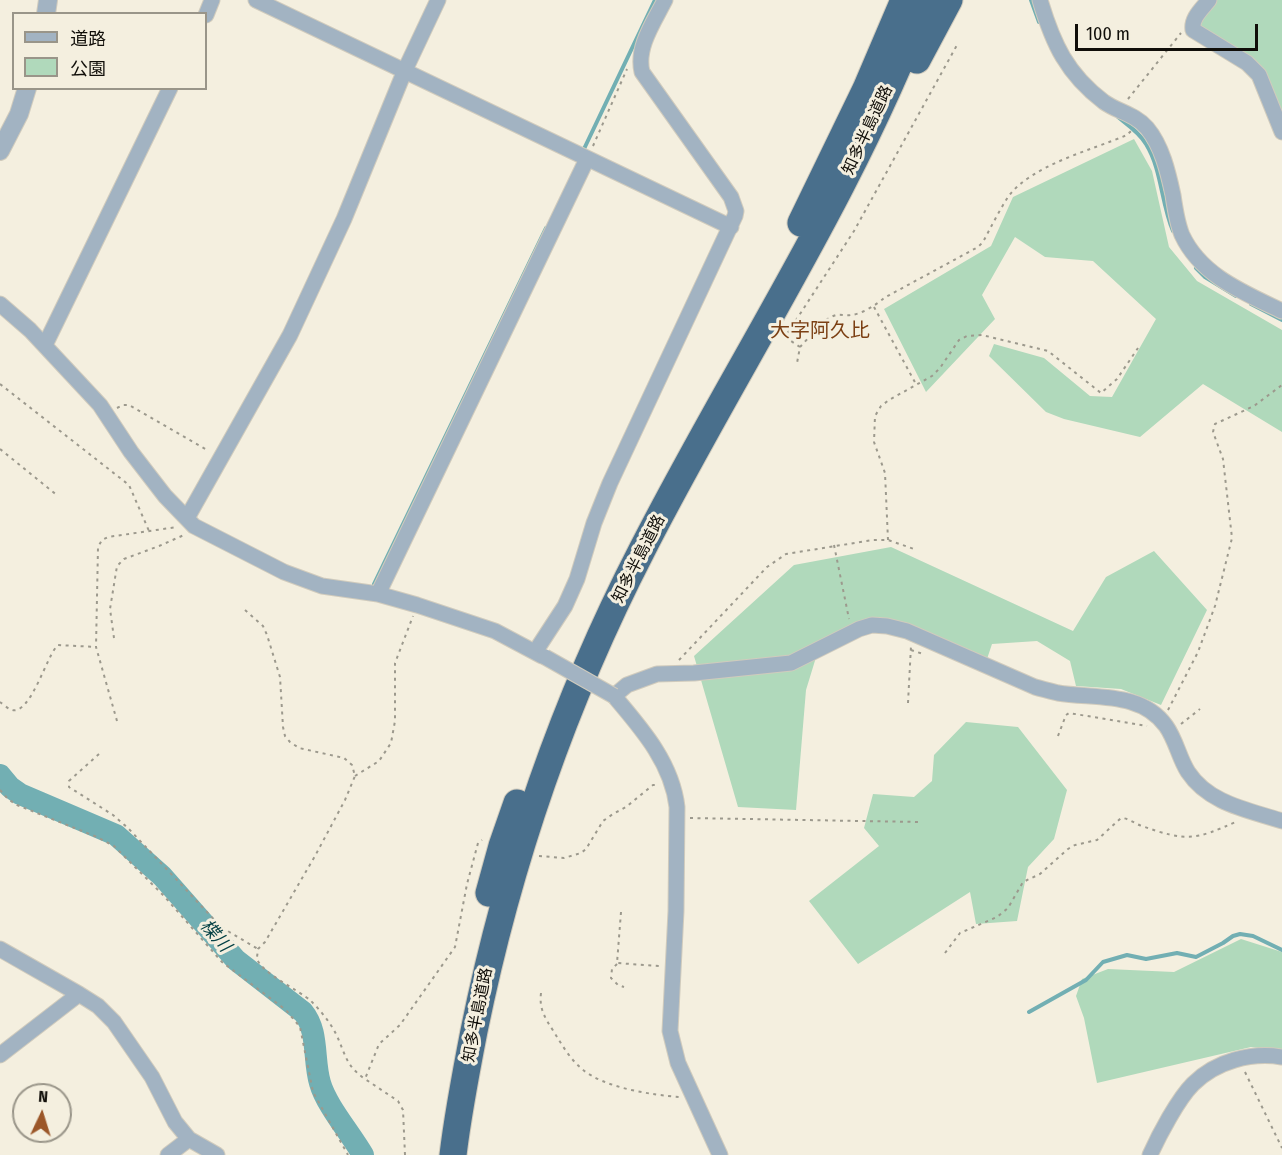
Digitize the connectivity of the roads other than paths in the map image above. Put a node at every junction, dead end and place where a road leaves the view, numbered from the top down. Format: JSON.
{"nodes":[{"id":1,"x":256,"y":0,"type":"edge"},
{"id":2,"x":438,"y":0,"type":"edge"},
{"id":3,"x":665,"y":0,"type":"edge"},
{"id":4,"x":904,"y":0,"type":"edge"},
{"id":5,"x":925,"y":0,"type":"edge"},
{"id":6,"x":949,"y":0,"type":"edge"},
{"id":7,"x":1040,"y":0,"type":"edge"},
{"id":8,"x":1209,"y":0,"type":"edge"},
{"id":9,"x":405,"y":70,"type":"junction"},
{"id":10,"x":26,"y":90,"type":"edge"},
{"id":11,"x":169,"y":90,"type":"edge"},
{"id":12,"x":1282,"y":132,"type":"edge"},
{"id":13,"x":0,"y":151,"type":"edge"},
{"id":14,"x":587,"y":159,"type":"junction"},
{"id":15,"x":731,"y":227,"type":"junction"},
{"id":16,"x":819,"y":228,"type":"junction"},
{"id":17,"x":0,"y":304,"type":"edge"},
{"id":18,"x":1282,"y":311,"type":"edge"},
{"id":19,"x":45,"y":345,"type":"junction"},
{"id":20,"x":191,"y":522,"type":"junction"},
{"id":21,"x":378,"y":594,"type":"junction"},
{"id":22,"x":540,"y":655,"type":"junction"},
{"id":23,"x":614,"y":696,"type":"junction"},
{"id":24,"x":1282,"y":821,"type":"edge"},
{"id":25,"x":0,"y":948,"type":"edge"},
{"id":26,"x":79,"y":994,"type":"junction"},
{"id":27,"x":0,"y":1055,"type":"edge"},
{"id":28,"x":1282,"y":1057,"type":"edge"},
{"id":29,"x":189,"y":1139,"type":"junction"},
{"id":30,"x":168,"y":1155,"type":"edge"},
{"id":31,"x":217,"y":1155,"type":"edge"},
{"id":32,"x":435,"y":1155,"type":"edge"},
{"id":33,"x":453,"y":1155,"type":"edge"},
{"id":34,"x":720,"y":1155,"type":"edge"},
{"id":35,"x":1150,"y":1155,"type":"edge"}],
"edges":[{"from":1,"to":9,"type":"street"},
{"from":2,"to":9,"type":"street"},
{"from":3,"to":15,"type":"street"},
{"from":4,"to":32,"type":"highway","name":"知多半島道路"},
{"from":5,"to":16,"type":"highway","name":"知多半島道路"},
{"from":6,"to":16,"type":"highway"},
{"from":7,"to":18,"type":"street"},
{"from":8,"to":12,"type":"street"},
{"from":9,"to":14,"type":"street"},
{"from":9,"to":20,"type":"street"},
{"from":10,"to":13,"type":"street"},
{"from":11,"to":19,"type":"street"},
{"from":14,"to":15,"type":"street"},
{"from":14,"to":21,"type":"street"},
{"from":15,"to":22,"type":"street"},
{"from":16,"to":33,"type":"highway","name":"知多半島道路"},
{"from":17,"to":19,"type":"street"},
{"from":19,"to":20,"type":"street"},
{"from":20,"to":21,"type":"street"},
{"from":21,"to":22,"type":"street"},
{"from":22,"to":23,"type":"street","bridge":true},
{"from":23,"to":24,"type":"street"},
{"from":23,"to":34,"type":"street"},
{"from":25,"to":26,"type":"street"},
{"from":26,"to":27,"type":"street"},
{"from":26,"to":29,"type":"street"},
{"from":28,"to":35,"type":"street"},
{"from":29,"to":30,"type":"street"},
{"from":29,"to":31,"type":"street"}]}
